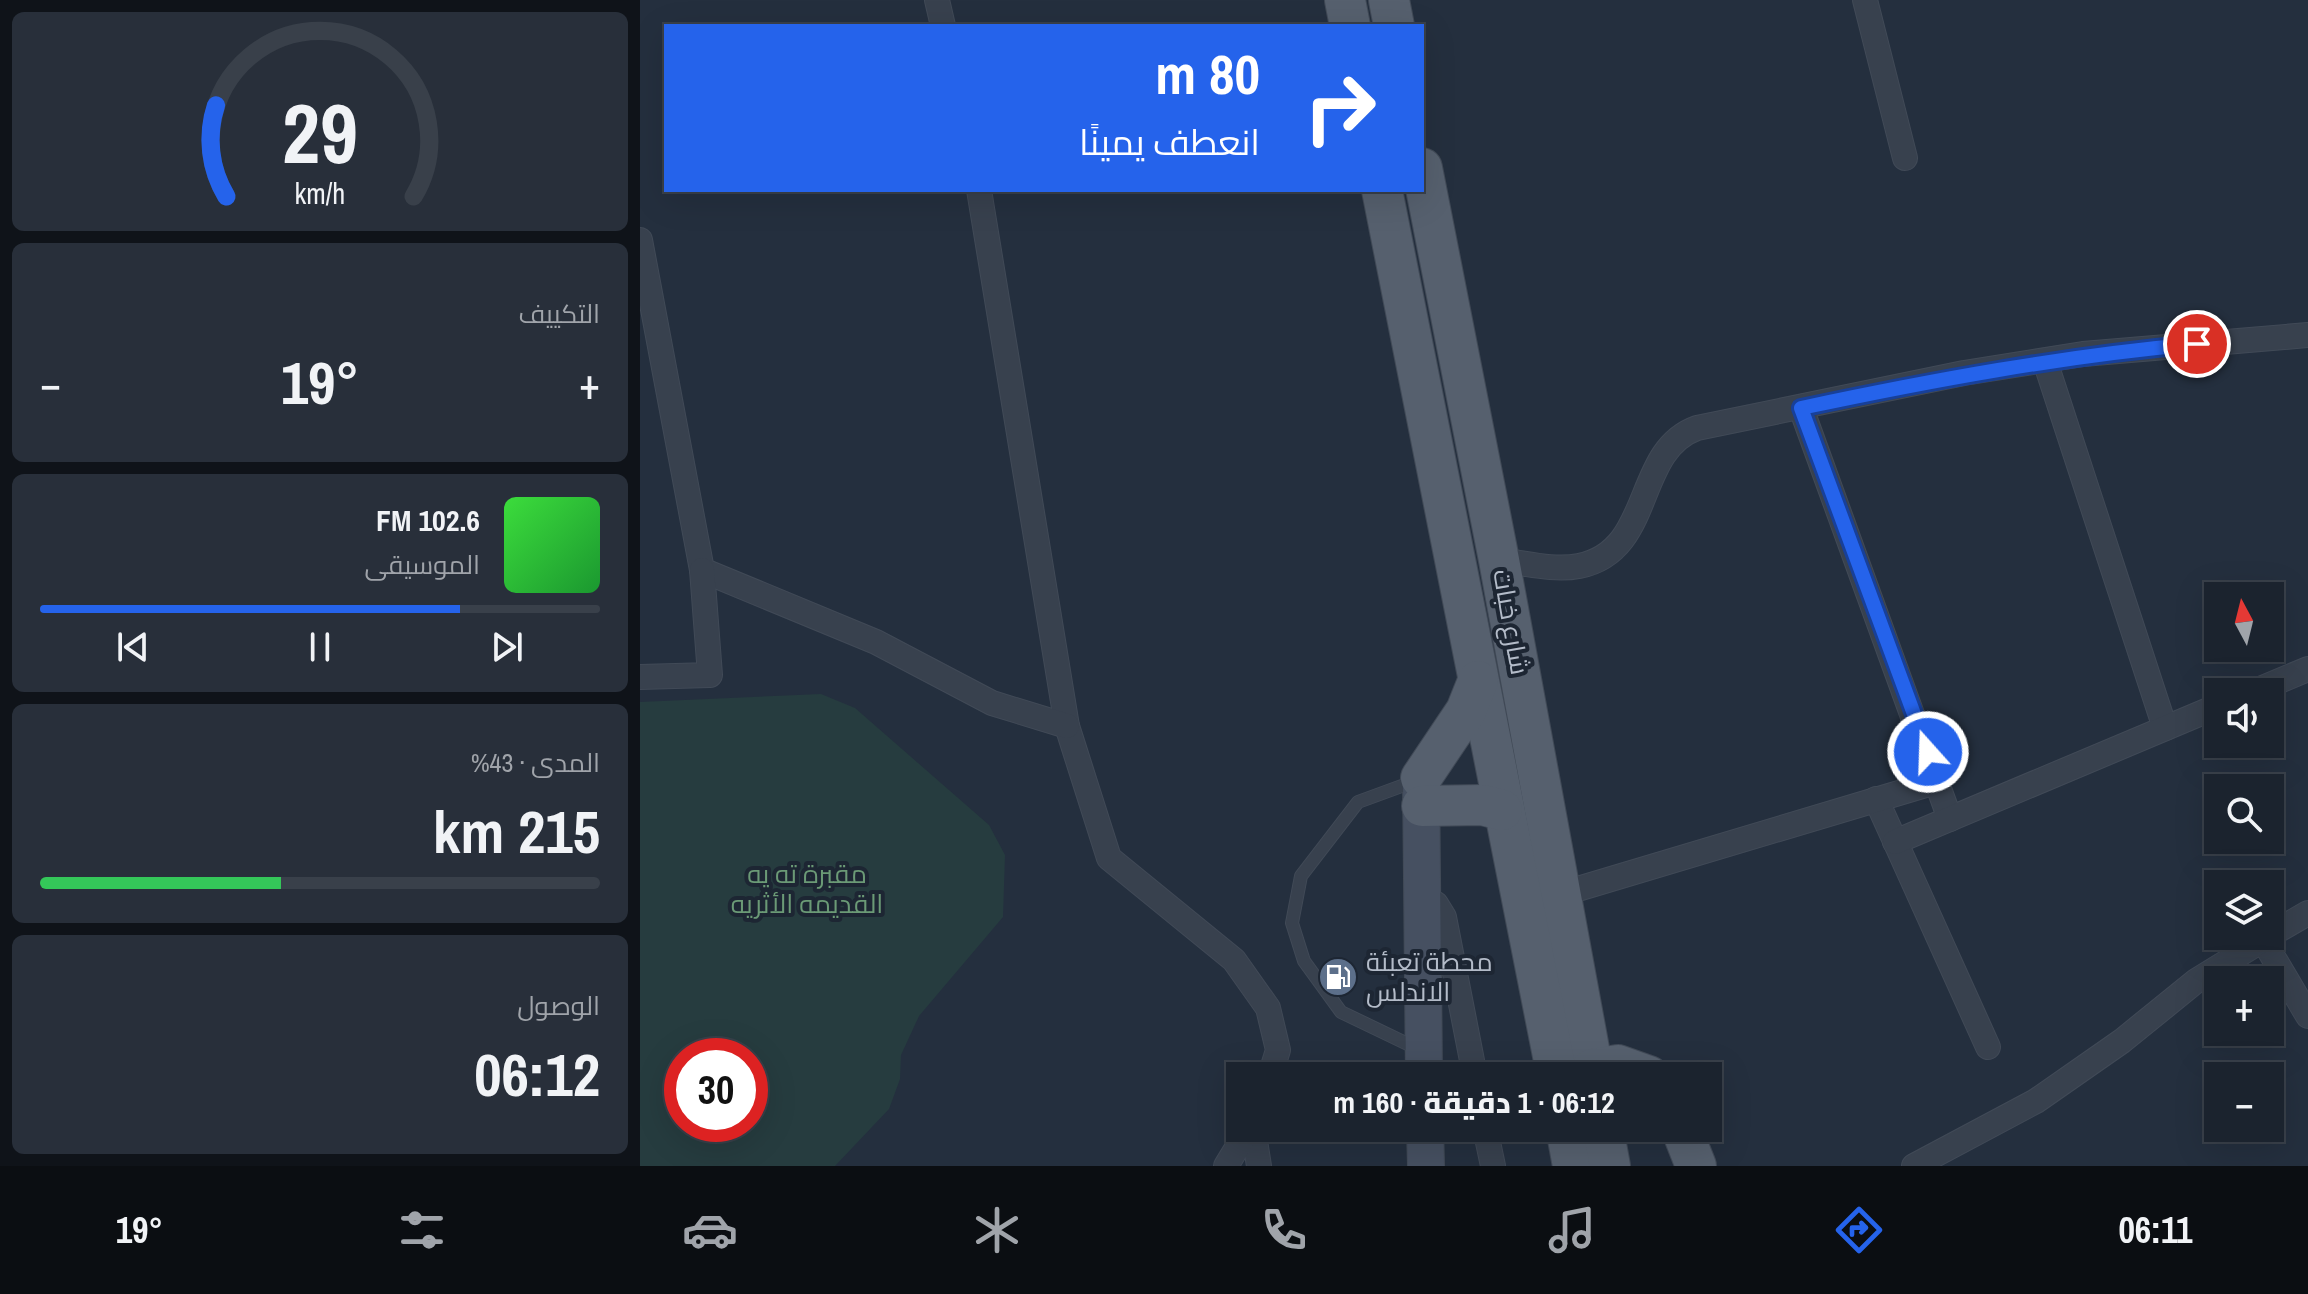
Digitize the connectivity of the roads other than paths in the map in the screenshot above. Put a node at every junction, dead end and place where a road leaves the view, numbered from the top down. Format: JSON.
{"nodes":[{"id":1,"x":937,"y":0,"type":"edge"},
{"id":2,"x":1345,"y":0,"type":"edge"},
{"id":3,"x":1389,"y":0,"type":"edge"},
{"id":4,"x":1865,"y":0,"type":"edge"},
{"id":5,"x":943,"y":24,"type":"edge"},
{"id":6,"x":1350,"y":24,"type":"edge"},
{"id":7,"x":1394,"y":24,"type":"edge"},
{"id":8,"x":1905,"y":158,"type":"dead end"},
{"id":9,"x":1424,"y":178,"type":"edge"},
{"id":10,"x":979,"y":192,"type":"edge"},
{"id":11,"x":1382,"y":192,"type":"edge"},
{"id":12,"x":640,"y":240,"type":"edge"},
{"id":13,"x":2308,"y":335,"type":"edge"},
{"id":14,"x":2045,"y":361,"type":"junction"},
{"id":15,"x":1801,"y":408,"type":"junction"},
{"id":16,"x":1499,"y":560,"type":"junction"},
{"id":17,"x":702,"y":570,"type":"junction"},
{"id":18,"x":2308,"y":669,"type":"edge"},
{"id":19,"x":640,"y":677,"type":"edge"},
{"id":20,"x":2284,"y":679,"type":"edge"},
{"id":21,"x":1478,"y":681,"type":"junction"},
{"id":22,"x":2204,"y":712,"type":"edge"},
{"id":23,"x":1067,"y":726,"type":"junction"},
{"id":24,"x":2165,"y":728,"type":"junction"},
{"id":25,"x":1939,"y":781,"type":"junction"},
{"id":26,"x":1422,"y":792,"type":"junction"},
{"id":27,"x":1876,"y":799,"type":"junction"},
{"id":28,"x":1502,"y":810,"type":"junction"},
{"id":29,"x":1950,"y":819,"type":"junction"},
{"id":30,"x":1895,"y":842,"type":"junction"},
{"id":31,"x":1561,"y":894,"type":"junction"},
{"id":32,"x":1421,"y":896,"type":"junction"},
{"id":33,"x":2308,"y":913,"type":"edge"},
{"id":34,"x":2284,"y":927,"type":"edge"},
{"id":35,"x":2246,"y":950,"type":"edge"},
{"id":36,"x":2274,"y":950,"type":"edge"},
{"id":37,"x":2308,"y":1016,"type":"edge"},
{"id":38,"x":1988,"y":1047,"type":"dead end"},
{"id":39,"x":1274,"y":1062,"type":"edge"},
{"id":40,"x":1421,"y":1062,"type":"edge"},
{"id":41,"x":1424,"y":1062,"type":"edge"},
{"id":42,"x":1472,"y":1062,"type":"edge"},
{"id":43,"x":1577,"y":1062,"type":"edge"},
{"id":44,"x":1580,"y":1062,"type":"edge"},
{"id":45,"x":1242,"y":1142,"type":"edge"},
{"id":46,"x":1254,"y":1142,"type":"edge"},
{"id":47,"x":1425,"y":1142,"type":"edge"},
{"id":48,"x":1488,"y":1142,"type":"edge"},
{"id":49,"x":1569,"y":1142,"type":"edge"},
{"id":50,"x":1606,"y":1142,"type":"edge"},
{"id":51,"x":1687,"y":1142,"type":"edge"},
{"id":52,"x":1226,"y":1166,"type":"edge"},
{"id":53,"x":1259,"y":1166,"type":"edge"},
{"id":54,"x":1426,"y":1166,"type":"edge"},
{"id":55,"x":1493,"y":1166,"type":"edge"},
{"id":56,"x":1573,"y":1166,"type":"edge"},
{"id":57,"x":1610,"y":1166,"type":"edge"},
{"id":58,"x":1696,"y":1166,"type":"edge"},
{"id":59,"x":1914,"y":1166,"type":"edge"}],
"edges":[{"from":1,"to":5,"type":"street"},
{"from":2,"to":6,"type":"main road"},
{"from":3,"to":7,"type":"main road"},
{"from":4,"to":8,"type":"street"},
{"from":9,"to":16,"type":"main road","name":"شارع خبات"},
{"from":10,"to":23,"type":"street"},
{"from":11,"to":21,"type":"main road","name":"شارع خبات"},
{"from":12,"to":17,"type":"street"},
{"from":13,"to":14,"type":"street"},
{"from":14,"to":15,"type":"street"},
{"from":14,"to":24,"type":"street"},
{"from":15,"to":16,"type":"street"},
{"from":15,"to":25,"type":"street"},
{"from":16,"to":31,"type":"main road","name":"شارع خبات"},
{"from":17,"to":19,"type":"street"},
{"from":17,"to":23,"type":"street"},
{"from":18,"to":20,"type":"street"},
{"from":21,"to":26,"type":"main road"},
{"from":21,"to":28,"type":"main road","name":"شارع خبات"},
{"from":22,"to":24,"type":"street"},
{"from":23,"to":39,"type":"street"},
{"from":24,"to":29,"type":"street"},
{"from":25,"to":27,"type":"street"},
{"from":25,"to":29,"type":"street"},
{"from":26,"to":28,"type":"main road"},
{"from":26,"to":32,"type":"main road"},
{"from":26,"to":40,"type":"lane"},
{"from":27,"to":30,"type":"street"},
{"from":27,"to":31,"type":"street"},
{"from":28,"to":43,"type":"main road","name":"شارع خبات"},
{"from":29,"to":30,"type":"street"},
{"from":30,"to":38,"type":"street"},
{"from":31,"to":44,"type":"main road","name":"شارع خبات"},
{"from":32,"to":41,"type":"main road"},
{"from":32,"to":42,"type":"street"},
{"from":33,"to":34,"type":"street"},
{"from":35,"to":59,"type":"street"},
{"from":36,"to":37,"type":"street"},
{"from":45,"to":52,"type":"street"},
{"from":46,"to":53,"type":"street"},
{"from":47,"to":54,"type":"main road"},
{"from":48,"to":55,"type":"street"},
{"from":49,"to":56,"type":"main road"},
{"from":50,"to":57,"type":"main road"},
{"from":51,"to":58,"type":"main road"}]}
